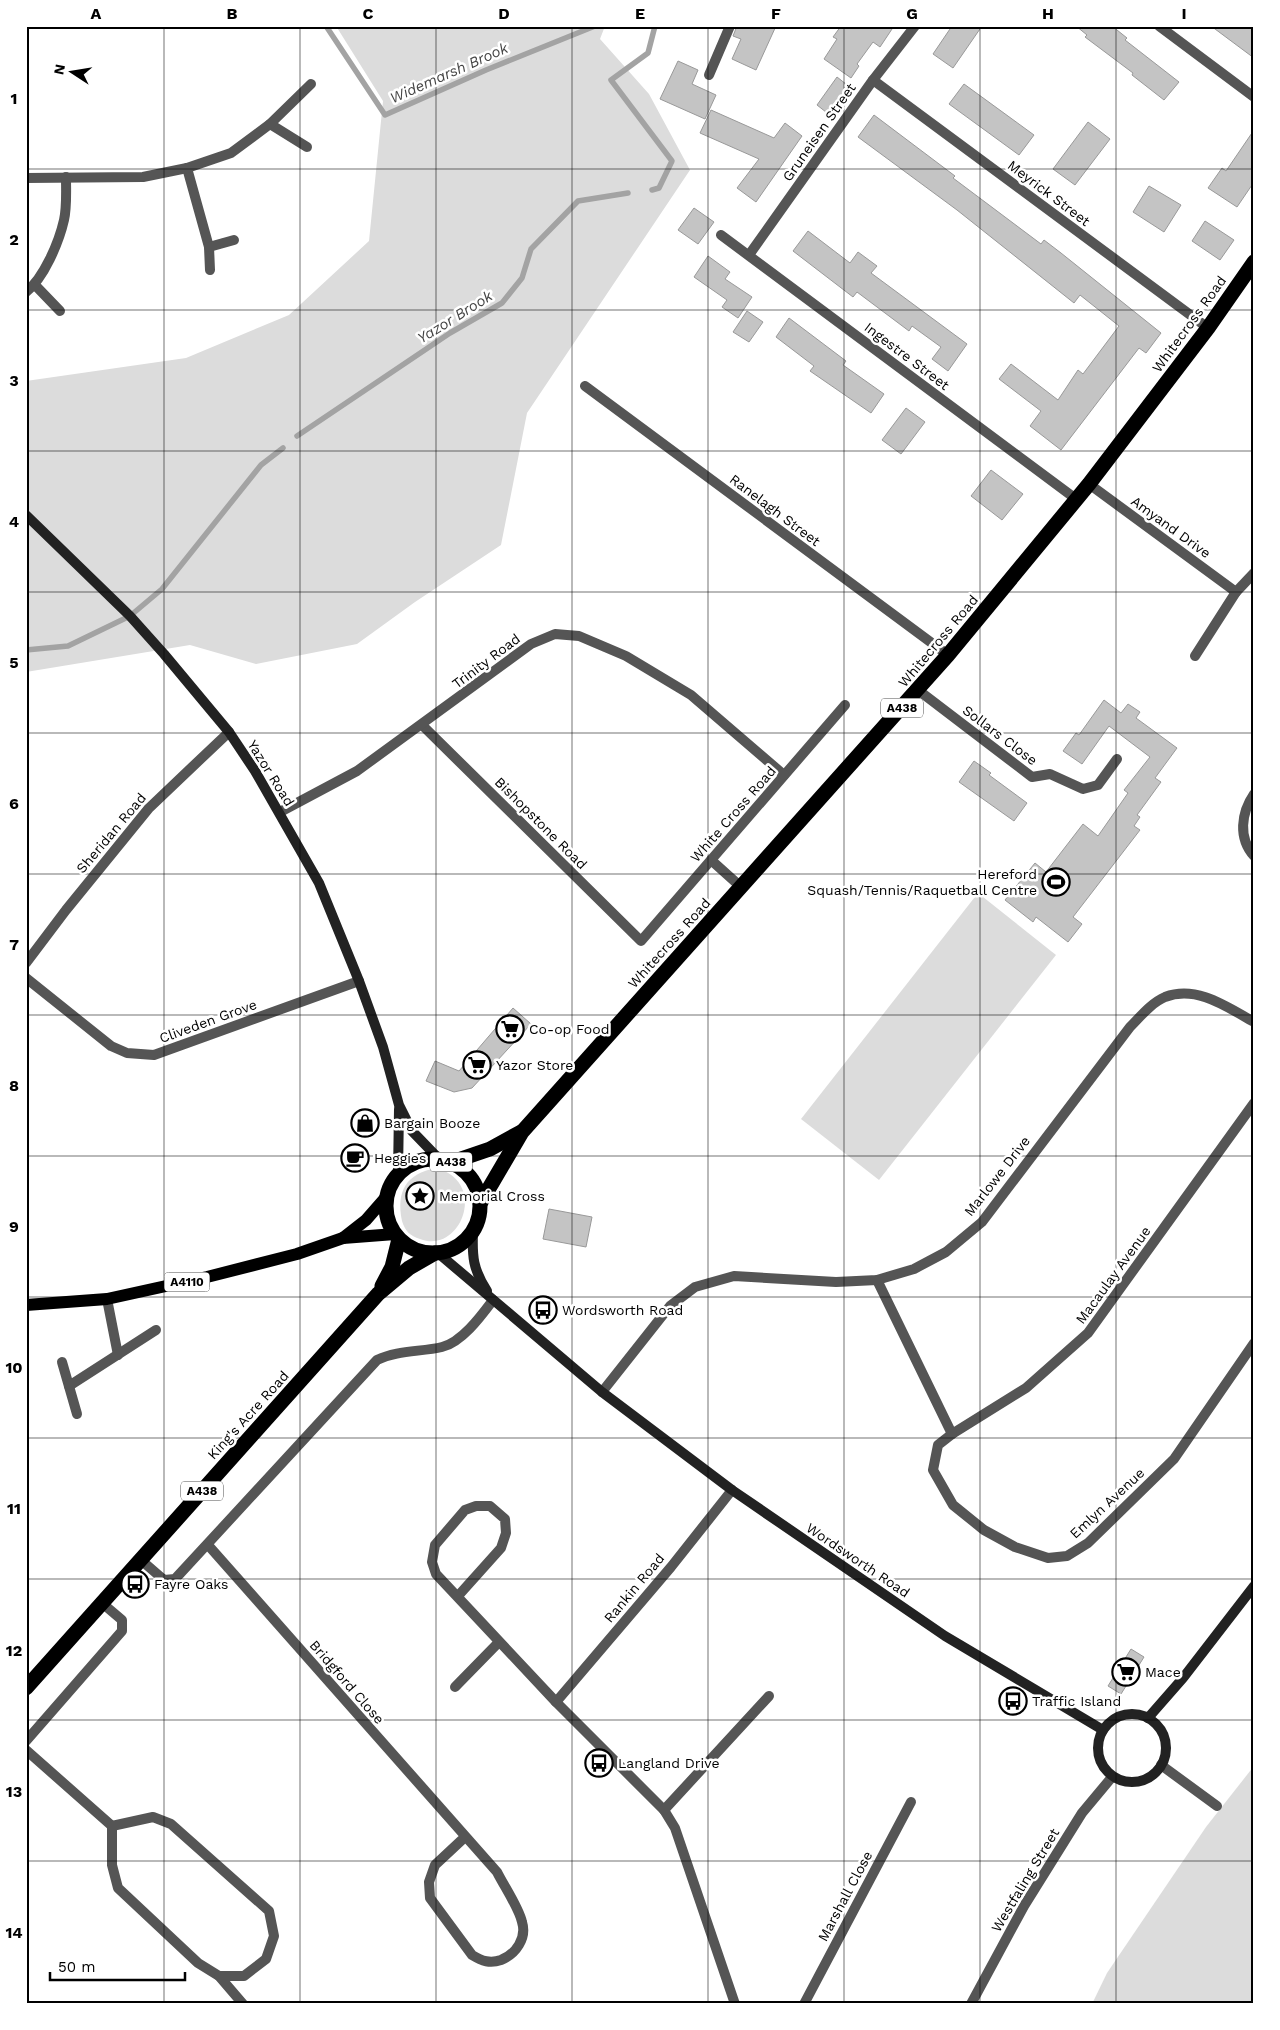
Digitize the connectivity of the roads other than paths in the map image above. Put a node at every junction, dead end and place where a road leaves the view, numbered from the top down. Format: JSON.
{"nodes":[{"id":1,"x":730,"y":26,"type":"edge"},
{"id":2,"x":915,"y":26,"type":"edge"},
{"id":3,"x":1158,"y":26,"type":"edge"},
{"id":4,"x":710,"y":75,"type":"dead end"},
{"id":5,"x":874,"y":80,"type":"junction"},
{"id":6,"x":311,"y":84,"type":"dead end"},
{"id":7,"x":1254,"y":97,"type":"edge"},
{"id":8,"x":270,"y":124,"type":"junction"},
{"id":9,"x":307,"y":147,"type":"dead end"},
{"id":10,"x":187,"y":168,"type":"junction"},
{"id":11,"x":66,"y":177,"type":"junction"},
{"id":12,"x":26,"y":178,"type":"edge"},
{"id":13,"x":721,"y":235,"type":"dead end"},
{"id":14,"x":234,"y":240,"type":"dead end"},
{"id":15,"x":209,"y":247,"type":"junction"},
{"id":16,"x":749,"y":255,"type":"junction"},
{"id":17,"x":1254,"y":262,"type":"edge"},
{"id":18,"x":210,"y":270,"type":"dead end"},
{"id":19,"x":35,"y":285,"type":"junction"},
{"id":20,"x":26,"y":292,"type":"edge"},
{"id":21,"x":60,"y":311,"type":"dead end"},
{"id":22,"x":1208,"y":328,"type":"junction"},
{"id":23,"x":585,"y":386,"type":"dead end"},
{"id":24,"x":1089,"y":484,"type":"junction"},
{"id":25,"x":1076,"y":499,"type":"junction"},
{"id":26,"x":26,"y":515,"type":"edge"},
{"id":27,"x":1254,"y":573,"type":"edge"},
{"id":28,"x":1236,"y":592,"type":"junction"},
{"id":29,"x":948,"y":655,"type":"junction"},
{"id":30,"x":1195,"y":656,"type":"dead end"},
{"id":31,"x":918,"y":690,"type":"junction"},
{"id":32,"x":845,"y":705,"type":"dead end"},
{"id":33,"x":422,"y":725,"type":"junction"},
{"id":34,"x":229,"y":732,"type":"junction"},
{"id":35,"x":1117,"y":759,"type":"dead end"},
{"id":36,"x":784,"y":775,"type":"junction"},
{"id":37,"x":1254,"y":794,"type":"edge"},
{"id":38,"x":280,"y":812,"type":"junction"},
{"id":39,"x":1254,"y":856,"type":"edge"},
{"id":40,"x":711,"y":860,"type":"junction"},
{"id":41,"x":741,"y":887,"type":"junction"},
{"id":42,"x":641,"y":942,"type":"joint"},
{"id":43,"x":26,"y":963,"type":"edge"},
{"id":44,"x":26,"y":978,"type":"edge"},
{"id":45,"x":359,"y":981,"type":"junction"},
{"id":46,"x":1254,"y":1022,"type":"edge"},
{"id":47,"x":1254,"y":1103,"type":"edge"},
{"id":48,"x":399,"y":1105,"type":"junction"},
{"id":49,"x":522,"y":1132,"type":"junction"},
{"id":50,"x":445,"y":1161,"type":"junction"},
{"id":51,"x":398,"y":1174,"type":"junction"},
{"id":52,"x":388,"y":1196,"type":"junction"},
{"id":53,"x":480,"y":1202,"type":"junction"},
{"id":54,"x":473,"y":1232,"type":"junction"},
{"id":55,"x":397,"y":1236,"type":"junction"},
{"id":56,"x":343,"y":1238,"type":"junction"},
{"id":57,"x":436,"y":1253,"type":"junction"},
{"id":58,"x":877,"y":1280,"type":"junction"},
{"id":59,"x":378,"y":1294,"type":"junction"},
{"id":60,"x":107,"y":1299,"type":"junction"},
{"id":61,"x":493,"y":1300,"type":"junction"},
{"id":62,"x":26,"y":1305,"type":"edge"},
{"id":63,"x":156,"y":1330,"type":"dead end"},
{"id":64,"x":1254,"y":1343,"type":"edge"},
{"id":65,"x":118,"y":1355,"type":"junction"},
{"id":66,"x":62,"y":1362,"type":"dead end"},
{"id":67,"x":69,"y":1386,"type":"junction"},
{"id":68,"x":602,"y":1392,"type":"junction"},
{"id":69,"x":77,"y":1414,"type":"dead end"},
{"id":70,"x":952,"y":1434,"type":"junction"},
{"id":71,"x":732,"y":1490,"type":"junction"},
{"id":72,"x":208,"y":1544,"type":"junction"},
{"id":73,"x":141,"y":1560,"type":"junction"},
{"id":74,"x":1254,"y":1586,"type":"edge"},
{"id":75,"x":458,"y":1596,"type":"junction"},
{"id":76,"x":102,"y":1603,"type":"junction"},
{"id":77,"x":499,"y":1642,"type":"junction"},
{"id":78,"x":455,"y":1687,"type":"dead end"},
{"id":79,"x":26,"y":1688,"type":"edge"},
{"id":80,"x":769,"y":1696,"type":"dead end"},
{"id":81,"x":556,"y":1702,"type":"junction"},
{"id":82,"x":1148,"y":1718,"type":"junction"},
{"id":83,"x":1103,"y":1730,"type":"junction"},
{"id":84,"x":26,"y":1741,"type":"edge"},
{"id":85,"x":26,"y":1750,"type":"edge"},
{"id":86,"x":1161,"y":1765,"type":"junction"},
{"id":87,"x":1112,"y":1777,"type":"junction"},
{"id":88,"x":911,"y":1802,"type":"dead end"},
{"id":89,"x":1218,"y":1806,"type":"dead end"},
{"id":90,"x":664,"y":1810,"type":"junction"},
{"id":91,"x":112,"y":1826,"type":"junction"},
{"id":92,"x":465,"y":1837,"type":"junction"},
{"id":93,"x":219,"y":1976,"type":"junction"},
{"id":94,"x":243,"y":2004,"type":"edge"},
{"id":95,"x":735,"y":2004,"type":"edge"},
{"id":96,"x":804,"y":2004,"type":"edge"},
{"id":97,"x":971,"y":2004,"type":"edge"}],
"edges":[{"from":1,"to":4,"type":"street"},
{"from":2,"to":5,"type":"street","name":"Gruneisen Street"},
{"from":3,"to":7,"type":"street"},
{"from":5,"to":16,"type":"street","name":"Gruneisen Street"},
{"from":5,"to":22,"type":"street","name":"Meyrick Street"},
{"from":6,"to":8,"type":"street"},
{"from":8,"to":9,"type":"street"},
{"from":8,"to":10,"type":"street"},
{"from":10,"to":11,"type":"street"},
{"from":10,"to":15,"type":"street"},
{"from":11,"to":12,"type":"street"},
{"from":11,"to":19,"type":"street"},
{"from":13,"to":16,"type":"street","name":"Ingestre Street"},
{"from":14,"to":15,"type":"street"},
{"from":15,"to":18,"type":"street"},
{"from":16,"to":25,"type":"street","name":"Ingestre Street"},
{"from":17,"to":22,"type":"highway","name":"Whitecross Road","number":"A438"},
{"from":19,"to":20,"type":"street"},
{"from":19,"to":21,"type":"street"},
{"from":22,"to":24,"type":"highway","name":"Whitecross Road","number":"A438"},
{"from":23,"to":29,"type":"street","name":"Ranelagh Street"},
{"from":24,"to":25,"type":"highway","name":"Whitecross Road","number":"A438"},
{"from":24,"to":28,"type":"street","name":"Amyand Drive"},
{"from":25,"to":29,"type":"highway","name":"Whitecross Road","number":"A438"},
{"from":26,"to":34,"type":"street","name":"Yazor Road"},
{"from":27,"to":28,"type":"street"},
{"from":28,"to":30,"type":"street"},
{"from":29,"to":31,"type":"highway","name":"Whitecross Road","number":"A438"},
{"from":31,"to":35,"type":"street","name":"Sollars Close"},
{"from":31,"to":41,"type":"highway","name":"Whitecross Road","number":"A438"},
{"from":32,"to":36,"type":"street","name":"White Cross Road"},
{"from":33,"to":36,"type":"street","name":"Trinity Road"},
{"from":33,"to":38,"type":"street","name":"Trinity Road"},
{"from":33,"to":42,"type":"street","name":"Bishopstone Road"},
{"from":34,"to":38,"type":"street","name":"Yazor Road"},
{"from":34,"to":43,"type":"street","name":"Sheridan Road"},
{"from":36,"to":40,"type":"street","name":"White Cross Road"},
{"from":37,"to":39,"type":"street"},
{"from":38,"to":45,"type":"street","name":"Yazor Road"},
{"from":40,"to":41,"type":"street"},
{"from":40,"to":42,"type":"street","name":"White Cross Road"},
{"from":41,"to":49,"type":"highway","name":"Whitecross Road","number":"A438"},
{"from":44,"to":45,"type":"street","name":"Cliveden Grove"},
{"from":45,"to":48,"type":"street","name":"Yazor Road"},
{"from":46,"to":58,"type":"street","name":"Marlowe Drive"},
{"from":47,"to":70,"type":"street","name":"Macaulay Avenue"},
{"from":48,"to":50,"type":"street","name":"Yazor Road"},
{"from":48,"to":51,"type":"street","name":"Yazor Road"},
{"from":49,"to":50,"type":"highway","name":"Whitecross Road","number":"A438"},
{"from":49,"to":53,"type":"highway","name":"Whitecross Road","number":"A438"},
{"from":50,"to":51,"type":"highway","number":"A438"},
{"from":50,"to":53,"type":"highway","number":"A438"},
{"from":51,"to":52,"type":"highway"},
{"from":52,"to":55,"type":"highway"},
{"from":52,"to":56,"type":"main road","number":"A4110"},
{"from":53,"to":54,"type":"highway","number":"A438"},
{"from":54,"to":57,"type":"highway","number":"A438"},
{"from":54,"to":61,"type":"street","name":"Wordsworth Road"},
{"from":55,"to":56,"type":"main road","number":"A4110"},
{"from":55,"to":57,"type":"highway"},
{"from":55,"to":59,"type":"highway","name":"King's Acre Road","number":"A438"},
{"from":56,"to":60,"type":"main road","number":"A4110"},
{"from":57,"to":59,"type":"highway","name":"King's Acre Road","number":"A438"},
{"from":57,"to":61,"type":"street","name":"Wordsworth Road"},
{"from":58,"to":68,"type":"street","name":"Marlowe Drive"},
{"from":58,"to":70,"type":"street"},
{"from":59,"to":73,"type":"highway","name":"King's Acre Road","number":"A438"},
{"from":60,"to":62,"type":"main road","number":"A4110"},
{"from":60,"to":65,"type":"street"},
{"from":61,"to":68,"type":"street","name":"Wordsworth Road"},
{"from":61,"to":72,"type":"street"},
{"from":63,"to":65,"type":"street"},
{"from":64,"to":70,"type":"street","name":"Emlyn Avenue"},
{"from":65,"to":67,"type":"street"},
{"from":66,"to":67,"type":"street"},
{"from":67,"to":69,"type":"street"},
{"from":68,"to":71,"type":"street","name":"Wordsworth Road"},
{"from":71,"to":81,"type":"street","name":"Rankin Road"},
{"from":71,"to":83,"type":"street","name":"Wordsworth Road"},
{"from":72,"to":73,"type":"street"},
{"from":72,"to":92,"type":"street","name":"Bridgford Close"},
{"from":73,"to":76,"type":"highway","name":"King's Acre Road","number":"A438"},
{"from":74,"to":82,"type":"street"},
{"from":75,"to":75,"type":"street"},
{"from":75,"to":77,"type":"street"},
{"from":76,"to":79,"type":"highway","name":"King's Acre Road","number":"A438"},
{"from":76,"to":84,"type":"street"},
{"from":77,"to":78,"type":"street"},
{"from":77,"to":81,"type":"street"},
{"from":80,"to":90,"type":"street"},
{"from":81,"to":90,"type":"street"},
{"from":82,"to":83,"type":"street"},
{"from":82,"to":86,"type":"street"},
{"from":83,"to":87,"type":"street"},
{"from":85,"to":91,"type":"street"},
{"from":86,"to":87,"type":"street"},
{"from":86,"to":89,"type":"street"},
{"from":87,"to":97,"type":"street","name":"Westfaling Street"},
{"from":88,"to":96,"type":"street","name":"Marshall Close"},
{"from":90,"to":95,"type":"street"},
{"from":91,"to":93,"type":"street"},
{"from":91,"to":93,"type":"street"},
{"from":92,"to":92,"type":"street","name":"Bridgford Close"},
{"from":93,"to":94,"type":"street"}]}
